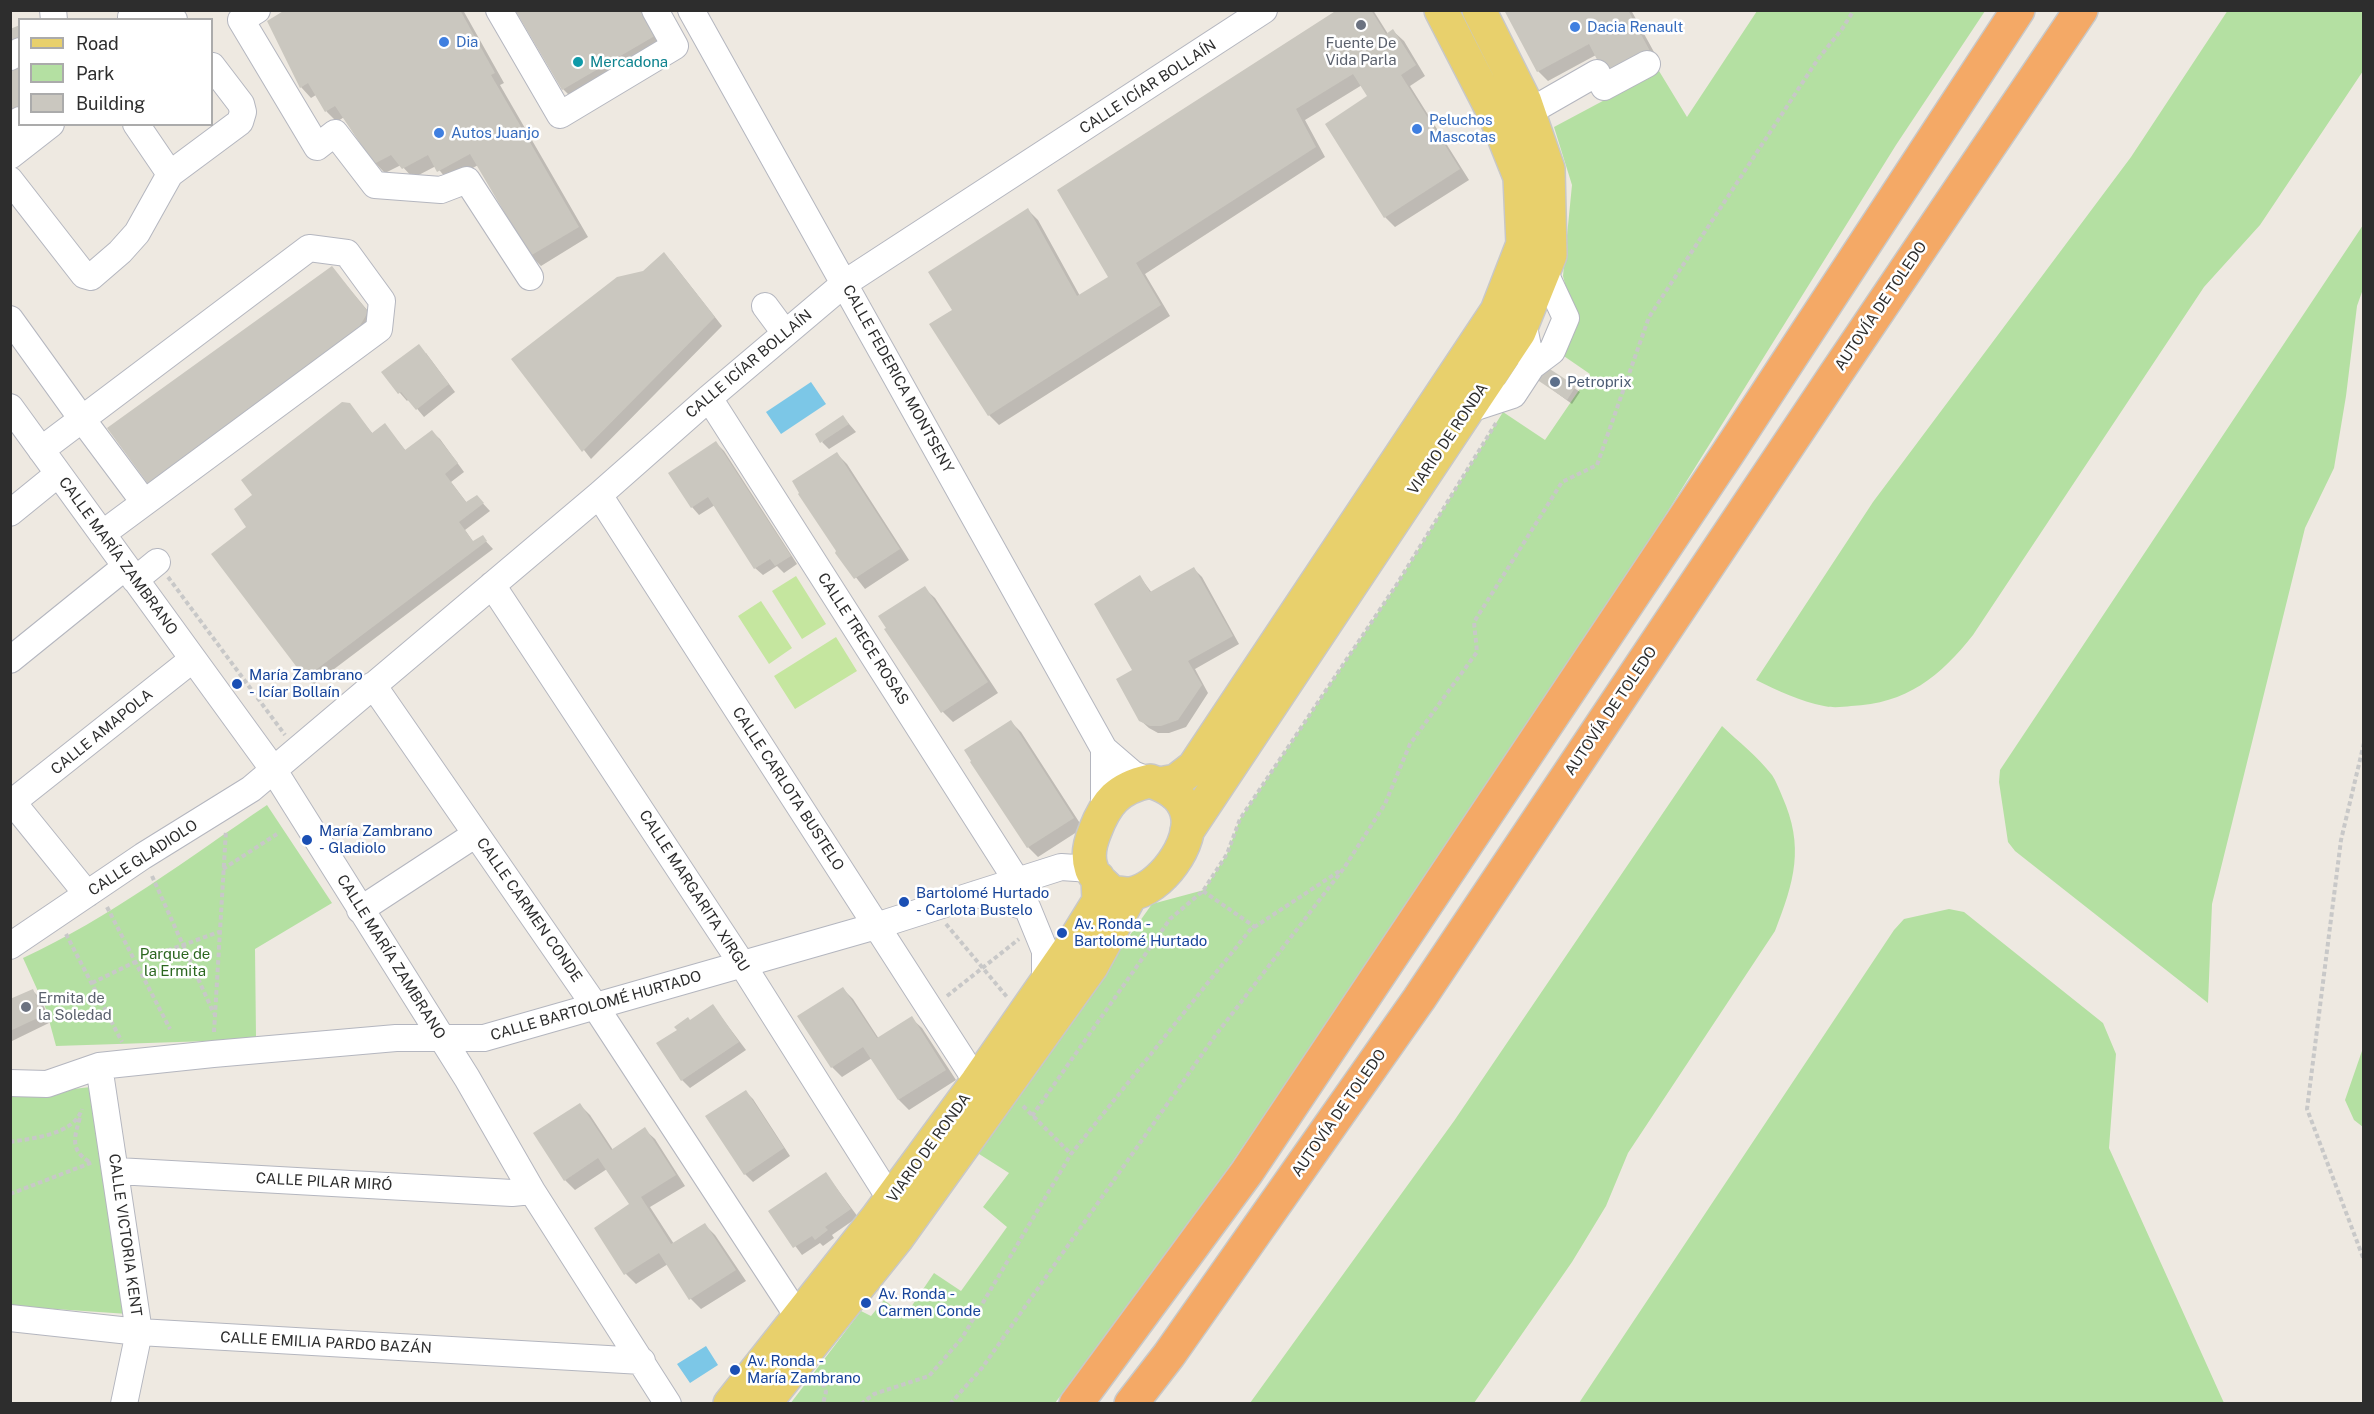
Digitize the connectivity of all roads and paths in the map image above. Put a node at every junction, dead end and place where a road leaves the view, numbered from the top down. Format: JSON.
{"nodes":[{"id":1,"x":257,"y":10,"type":"edge"},
{"id":2,"x":499,"y":10,"type":"edge"},
{"id":3,"x":655,"y":10,"type":"edge"},
{"id":4,"x":691,"y":10,"type":"edge"},
{"id":5,"x":1264,"y":10,"type":"edge"},
{"id":6,"x":1441,"y":10,"type":"edge"},
{"id":7,"x":1479,"y":10,"type":"edge"},
{"id":8,"x":1854,"y":10,"type":"edge"},
{"id":9,"x":2018,"y":10,"type":"edge"},
{"id":10,"x":2081,"y":10,"type":"edge"},
{"id":11,"x":129,"y":16,"type":"edge"},
{"id":12,"x":172,"y":18,"type":"edge"},
{"id":13,"x":1647,"y":64,"type":"dead end"},
{"id":14,"x":213,"y":67,"type":"edge"},
{"id":15,"x":1529,"y":112,"type":"junction"},
{"id":16,"x":48,"y":126,"type":"edge"},
{"id":17,"x":137,"y":126,"type":"edge"},
{"id":18,"x":10,"y":156,"type":"edge"},
{"id":19,"x":170,"y":174,"type":"junction"},
{"id":20,"x":10,"y":180,"type":"edge"},
{"id":21,"x":1544,"y":271,"type":"junction"},
{"id":22,"x":530,"y":277,"type":"dead end"},
{"id":23,"x":845,"y":283,"type":"junction"},
{"id":24,"x":765,"y":306,"type":"dead end"},
{"id":25,"x":10,"y":319,"type":"edge"},
{"id":26,"x":1523,"y":322,"type":"junction"},
{"id":27,"x":785,"y":333,"type":"junction"},
{"id":28,"x":1532,"y":366,"type":"junction"},
{"id":29,"x":1513,"y":395,"type":"junction"},
{"id":30,"x":709,"y":398,"type":"junction"},
{"id":31,"x":10,"y":407,"type":"edge"},
{"id":32,"x":1467,"y":410,"type":"junction"},
{"id":33,"x":82,"y":419,"type":"junction"},
{"id":34,"x":41,"y":450,"type":"junction"},
{"id":35,"x":58,"y":474,"type":"junction"},
{"id":36,"x":599,"y":495,"type":"junction"},
{"id":37,"x":144,"y":502,"type":"junction"},
{"id":38,"x":10,"y":513,"type":"edge"},
{"id":39,"x":102,"y":534,"type":"junction"},
{"id":40,"x":157,"y":562,"type":"dead end"},
{"id":41,"x":130,"y":574,"type":"junction"},
{"id":42,"x":492,"y":585,"type":"junction"},
{"id":43,"x":193,"y":659,"type":"junction"},
{"id":44,"x":10,"y":660,"type":"edge"},
{"id":45,"x":373,"y":685,"type":"junction"},
{"id":46,"x":2364,"y":743,"type":"edge"},
{"id":47,"x":1104,"y":749,"type":"junction"},
{"id":48,"x":273,"y":769,"type":"junction"},
{"id":49,"x":1155,"y":783,"type":"junction"},
{"id":50,"x":11,"y":802,"type":"edge"},
{"id":51,"x":229,"y":804,"type":"junction"},
{"id":52,"x":1104,"y":808,"type":"junction"},
{"id":53,"x":1187,"y":831,"type":"junction"},
{"id":54,"x":277,"y":834,"type":"dead end"},
{"id":55,"x":476,"y":834,"type":"junction"},
{"id":56,"x":143,"y":856,"type":"junction"},
{"id":57,"x":1086,"y":863,"type":"junction"},
{"id":58,"x":1344,"y":868,"type":"junction"},
{"id":59,"x":223,"y":869,"type":"junction"},
{"id":60,"x":1017,"y":881,"type":"junction"},
{"id":61,"x":92,"y":891,"type":"junction"},
{"id":62,"x":1203,"y":891,"type":"junction"},
{"id":63,"x":975,"y":894,"type":"junction"},
{"id":64,"x":1131,"y":894,"type":"junction"},
{"id":65,"x":932,"y":908,"type":"junction"},
{"id":66,"x":360,"y":910,"type":"junction"},
{"id":67,"x":56,"y":915,"type":"junction"},
{"id":68,"x":876,"y":926,"type":"junction"},
{"id":69,"x":1035,"y":926,"type":"junction"},
{"id":70,"x":1255,"y":927,"type":"junction"},
{"id":71,"x":219,"y":931,"type":"junction"},
{"id":72,"x":183,"y":943,"type":"junction"},
{"id":73,"x":10,"y":946,"type":"edge"},
{"id":74,"x":135,"y":962,"type":"junction"},
{"id":75,"x":742,"y":964,"type":"junction"},
{"id":76,"x":982,"y":968,"type":"junction"},
{"id":77,"x":92,"y":983,"type":"junction"},
{"id":78,"x":1045,"y":983,"type":"junction"},
{"id":79,"x":596,"y":1006,"type":"junction"},
{"id":80,"x":930,"y":1009,"type":"junction"},
{"id":81,"x":215,"y":1014,"type":"junction"},
{"id":82,"x":1023,"y":1016,"type":"junction"},
{"id":83,"x":170,"y":1029,"type":"dead end"},
{"id":84,"x":442,"y":1038,"type":"junction"},
{"id":85,"x":213,"y":1054,"type":"junction"},
{"id":86,"x":133,"y":1063,"type":"junction"},
{"id":87,"x":99,"y":1066,"type":"junction"},
{"id":88,"x":10,"y":1083,"type":"edge"},
{"id":89,"x":991,"y":1085,"type":"junction"},
{"id":90,"x":83,"y":1106,"type":"dead end"},
{"id":91,"x":1032,"y":1116,"type":"junction"},
{"id":92,"x":80,"y":1118,"type":"junction"},
{"id":93,"x":10,"y":1142,"type":"edge"},
{"id":94,"x":1071,"y":1154,"type":"junction"},
{"id":95,"x":107,"y":1164,"type":"junction"},
{"id":96,"x":532,"y":1191,"type":"junction"},
{"id":97,"x":10,"y":1194,"type":"edge"},
{"id":98,"x":891,"y":1200,"type":"junction"},
{"id":99,"x":2364,"y":1260,"type":"edge"},
{"id":100,"x":10,"y":1318,"type":"edge"},
{"id":101,"x":799,"y":1318,"type":"junction"},
{"id":102,"x":139,"y":1332,"type":"junction"},
{"id":103,"x":642,"y":1361,"type":"junction"},
{"id":104,"x":124,"y":1404,"type":"edge"},
{"id":105,"x":668,"y":1404,"type":"edge"},
{"id":106,"x":730,"y":1404,"type":"edge"},
{"id":107,"x":764,"y":1404,"type":"edge"},
{"id":108,"x":861,"y":1404,"type":"edge"},
{"id":109,"x":950,"y":1404,"type":"edge"},
{"id":110,"x":1076,"y":1404,"type":"edge"},
{"id":111,"x":1131,"y":1404,"type":"edge"}],
"edges":[{"from":1,"to":22,"type":"street"},
{"from":2,"to":3,"type":"street"},
{"from":4,"to":23,"type":"street","name":"CALLE FEDERICA MONTSENY"},
{"from":5,"to":23,"type":"street","name":"CALLE ICÍAR BOLLAÍN"},
{"from":6,"to":49,"type":"main road","name":"VIARIO DE RONDA"},
{"from":7,"to":15,"type":"main road","name":"VIARIO DE RONDA"},
{"from":8,"to":58,"type":"path"},
{"from":9,"to":110,"type":"highway"},
{"from":10,"to":111,"type":"highway","name":"AUTOVÍA DE TOLEDO"},
{"from":11,"to":12,"type":"street"},
{"from":13,"to":15,"type":"street"},
{"from":14,"to":19,"type":"street"},
{"from":15,"to":21,"type":"main road","name":"VIARIO DE RONDA"},
{"from":16,"to":18,"type":"street"},
{"from":17,"to":19,"type":"street"},
{"from":19,"to":20,"type":"street"},
{"from":21,"to":26,"type":"main road","name":"VIARIO DE RONDA"},
{"from":21,"to":28,"type":"street"},
{"from":23,"to":27,"type":"street","name":"CALLE ICÍAR BOLLAÍN"},
{"from":23,"to":47,"type":"street","name":"CALLE FEDERICA MONTSENY"},
{"from":24,"to":27,"type":"street"},
{"from":25,"to":33,"type":"street"},
{"from":26,"to":28,"type":"street"},
{"from":26,"to":32,"type":"main road","name":"VIARIO DE RONDA"},
{"from":27,"to":30,"type":"street","name":"CALLE ICÍAR BOLLAÍN"},
{"from":28,"to":29,"type":"street"},
{"from":29,"to":32,"type":"street"},
{"from":29,"to":62,"type":"path"},
{"from":30,"to":36,"type":"street","name":"CALLE ICÍAR BOLLAÍN"},
{"from":30,"to":60,"type":"street","name":"CALLE TRECE ROSAS"},
{"from":31,"to":34,"type":"street","name":"CALLE MARÍA ZAMBRANO"},
{"from":32,"to":53,"type":"main road","name":"VIARIO DE RONDA"},
{"from":33,"to":34,"type":"street"},
{"from":33,"to":37,"type":"street"},
{"from":33,"to":37,"type":"street"},
{"from":34,"to":35,"type":"street","name":"CALLE MARÍA ZAMBRANO"},
{"from":35,"to":38,"type":"street"},
{"from":35,"to":39,"type":"street","name":"CALLE MARÍA ZAMBRANO"},
{"from":36,"to":42,"type":"street","name":"CALLE ICÍAR BOLLAÍN"},
{"from":36,"to":68,"type":"street","name":"CALLE CARLOTA BUSTELO"},
{"from":37,"to":39,"type":"street"},
{"from":39,"to":41,"type":"street","name":"CALLE MARÍA ZAMBRANO"},
{"from":40,"to":41,"type":"street"},
{"from":41,"to":43,"type":"street","name":"CALLE MARÍA ZAMBRANO"},
{"from":41,"to":44,"type":"street"},
{"from":42,"to":45,"type":"street","name":"CALLE ICÍAR BOLLAÍN"},
{"from":42,"to":75,"type":"street","name":"CALLE MARGARITA XIRGU"},
{"from":43,"to":48,"type":"street","name":"CALLE MARÍA ZAMBRANO"},
{"from":43,"to":50,"type":"street","name":"CALLE AMAPOLA"},
{"from":45,"to":48,"type":"street","name":"CALLE ICÍAR BOLLAÍN"},
{"from":45,"to":55,"type":"street","name":"CALLE CARMEN CONDE"},
{"from":46,"to":99,"type":"path"},
{"from":47,"to":49,"type":"street","name":"CALLE FEDERICA MONTSENY"},
{"from":47,"to":52,"type":"street","name":"CALLE FEDERICA MONTSENY"},
{"from":48,"to":51,"type":"street","name":"CALLE GLADIOLO"},
{"from":48,"to":66,"type":"street","name":"CALLE MARÍA ZAMBRANO"},
{"from":49,"to":52,"type":"main road"},
{"from":49,"to":53,"type":"main road"},
{"from":50,"to":61,"type":"street"},
{"from":51,"to":56,"type":"street","name":"CALLE GLADIOLO"},
{"from":51,"to":59,"type":"path"},
{"from":52,"to":57,"type":"main road"},
{"from":53,"to":64,"type":"main road"},
{"from":54,"to":59,"type":"path"},
{"from":55,"to":66,"type":"street"},
{"from":55,"to":79,"type":"street","name":"CALLE CARMEN CONDE"},
{"from":56,"to":61,"type":"street","name":"CALLE GLADIOLO"},
{"from":56,"to":72,"type":"path"},
{"from":57,"to":60,"type":"street","name":"CALLE BARTOLOMÉ HURTADO"},
{"from":57,"to":64,"type":"main road"},
{"from":57,"to":78,"type":"main road","name":"VIARIO DE RONDA"},
{"from":58,"to":70,"type":"path"},
{"from":58,"to":109,"type":"path"},
{"from":59,"to":71,"type":"path"},
{"from":60,"to":63,"type":"street","name":"CALLE BARTOLOMÉ HURTADO"},
{"from":61,"to":67,"type":"street","name":"CALLE GLADIOLO"},
{"from":61,"to":74,"type":"path"},
{"from":62,"to":70,"type":"path"},
{"from":62,"to":91,"type":"path"},
{"from":63,"to":65,"type":"street","name":"CALLE BARTOLOMÉ HURTADO"},
{"from":63,"to":69,"type":"street"},
{"from":64,"to":89,"type":"main road","name":"VIARIO DE RONDA"},
{"from":65,"to":68,"type":"street","name":"CALLE BARTOLOMÉ HURTADO"},
{"from":65,"to":76,"type":"path"},
{"from":66,"to":84,"type":"street","name":"CALLE MARÍA ZAMBRANO"},
{"from":67,"to":73,"type":"street","name":"CALLE GLADIOLO"},
{"from":67,"to":77,"type":"path"},
{"from":68,"to":75,"type":"street","name":"CALLE BARTOLOMÉ HURTADO"},
{"from":68,"to":80,"type":"street","name":"CALLE CARLOTA BUSTELO"},
{"from":69,"to":76,"type":"path"},
{"from":69,"to":78,"type":"street"},
{"from":70,"to":94,"type":"path"},
{"from":71,"to":72,"type":"path"},
{"from":71,"to":81,"type":"path"},
{"from":72,"to":74,"type":"path"},
{"from":72,"to":81,"type":"path"},
{"from":74,"to":77,"type":"path"},
{"from":74,"to":83,"type":"path"},
{"from":75,"to":79,"type":"street","name":"CALLE BARTOLOMÉ HURTADO"},
{"from":75,"to":98,"type":"street","name":"CALLE MARGARITA XIRGU"},
{"from":76,"to":80,"type":"path"},
{"from":76,"to":82,"type":"path"},
{"from":77,"to":86,"type":"path"},
{"from":78,"to":82,"type":"main road","name":"VIARIO DE RONDA"},
{"from":79,"to":84,"type":"street","name":"CALLE BARTOLOMÉ HURTADO"},
{"from":79,"to":101,"type":"street","name":"CALLE CARMEN CONDE"},
{"from":80,"to":89,"type":"street","name":"CALLE CARLOTA BUSTELO"},
{"from":81,"to":85,"type":"path"},
{"from":82,"to":89,"type":"main road","name":"VIARIO DE RONDA"},
{"from":84,"to":85,"type":"street","name":"CALLE BARTOLOMÉ HURTADO"},
{"from":84,"to":96,"type":"street","name":"CALLE MARÍA ZAMBRANO"},
{"from":85,"to":86,"type":"street","name":"CALLE BARTOLOMÉ HURTADO"},
{"from":86,"to":87,"type":"street","name":"CALLE BARTOLOMÉ HURTADO"},
{"from":87,"to":88,"type":"street","name":"CALLE BARTOLOMÉ HURTADO"},
{"from":87,"to":95,"type":"street","name":"CALLE VICTORIA KENT"},
{"from":89,"to":91,"type":"path"},
{"from":89,"to":98,"type":"main road","name":"VIARIO DE RONDA"},
{"from":89,"to":107,"type":"main road","name":"VIARIO DE RONDA"},
{"from":90,"to":92,"type":"path"},
{"from":91,"to":94,"type":"path"},
{"from":92,"to":93,"type":"path"},
{"from":92,"to":95,"type":"path"},
{"from":94,"to":108,"type":"path"},
{"from":95,"to":96,"type":"street","name":"CALLE PILAR MIRÓ"},
{"from":95,"to":97,"type":"path"},
{"from":95,"to":102,"type":"street","name":"CALLE VICTORIA KENT"},
{"from":96,"to":103,"type":"street","name":"CALLE MARÍA ZAMBRANO"},
{"from":98,"to":101,"type":"main road","name":"VIARIO DE RONDA"},
{"from":100,"to":102,"type":"street","name":"CALLE EMILIA PARDO BAZÁN"},
{"from":101,"to":106,"type":"main road","name":"VIARIO DE RONDA"},
{"from":102,"to":103,"type":"street","name":"CALLE EMILIA PARDO BAZÁN"},
{"from":102,"to":104,"type":"street","name":"CALLE VICTORIA KENT"},
{"from":103,"to":105,"type":"street","name":"CALLE MARÍA ZAMBRANO"}]}
